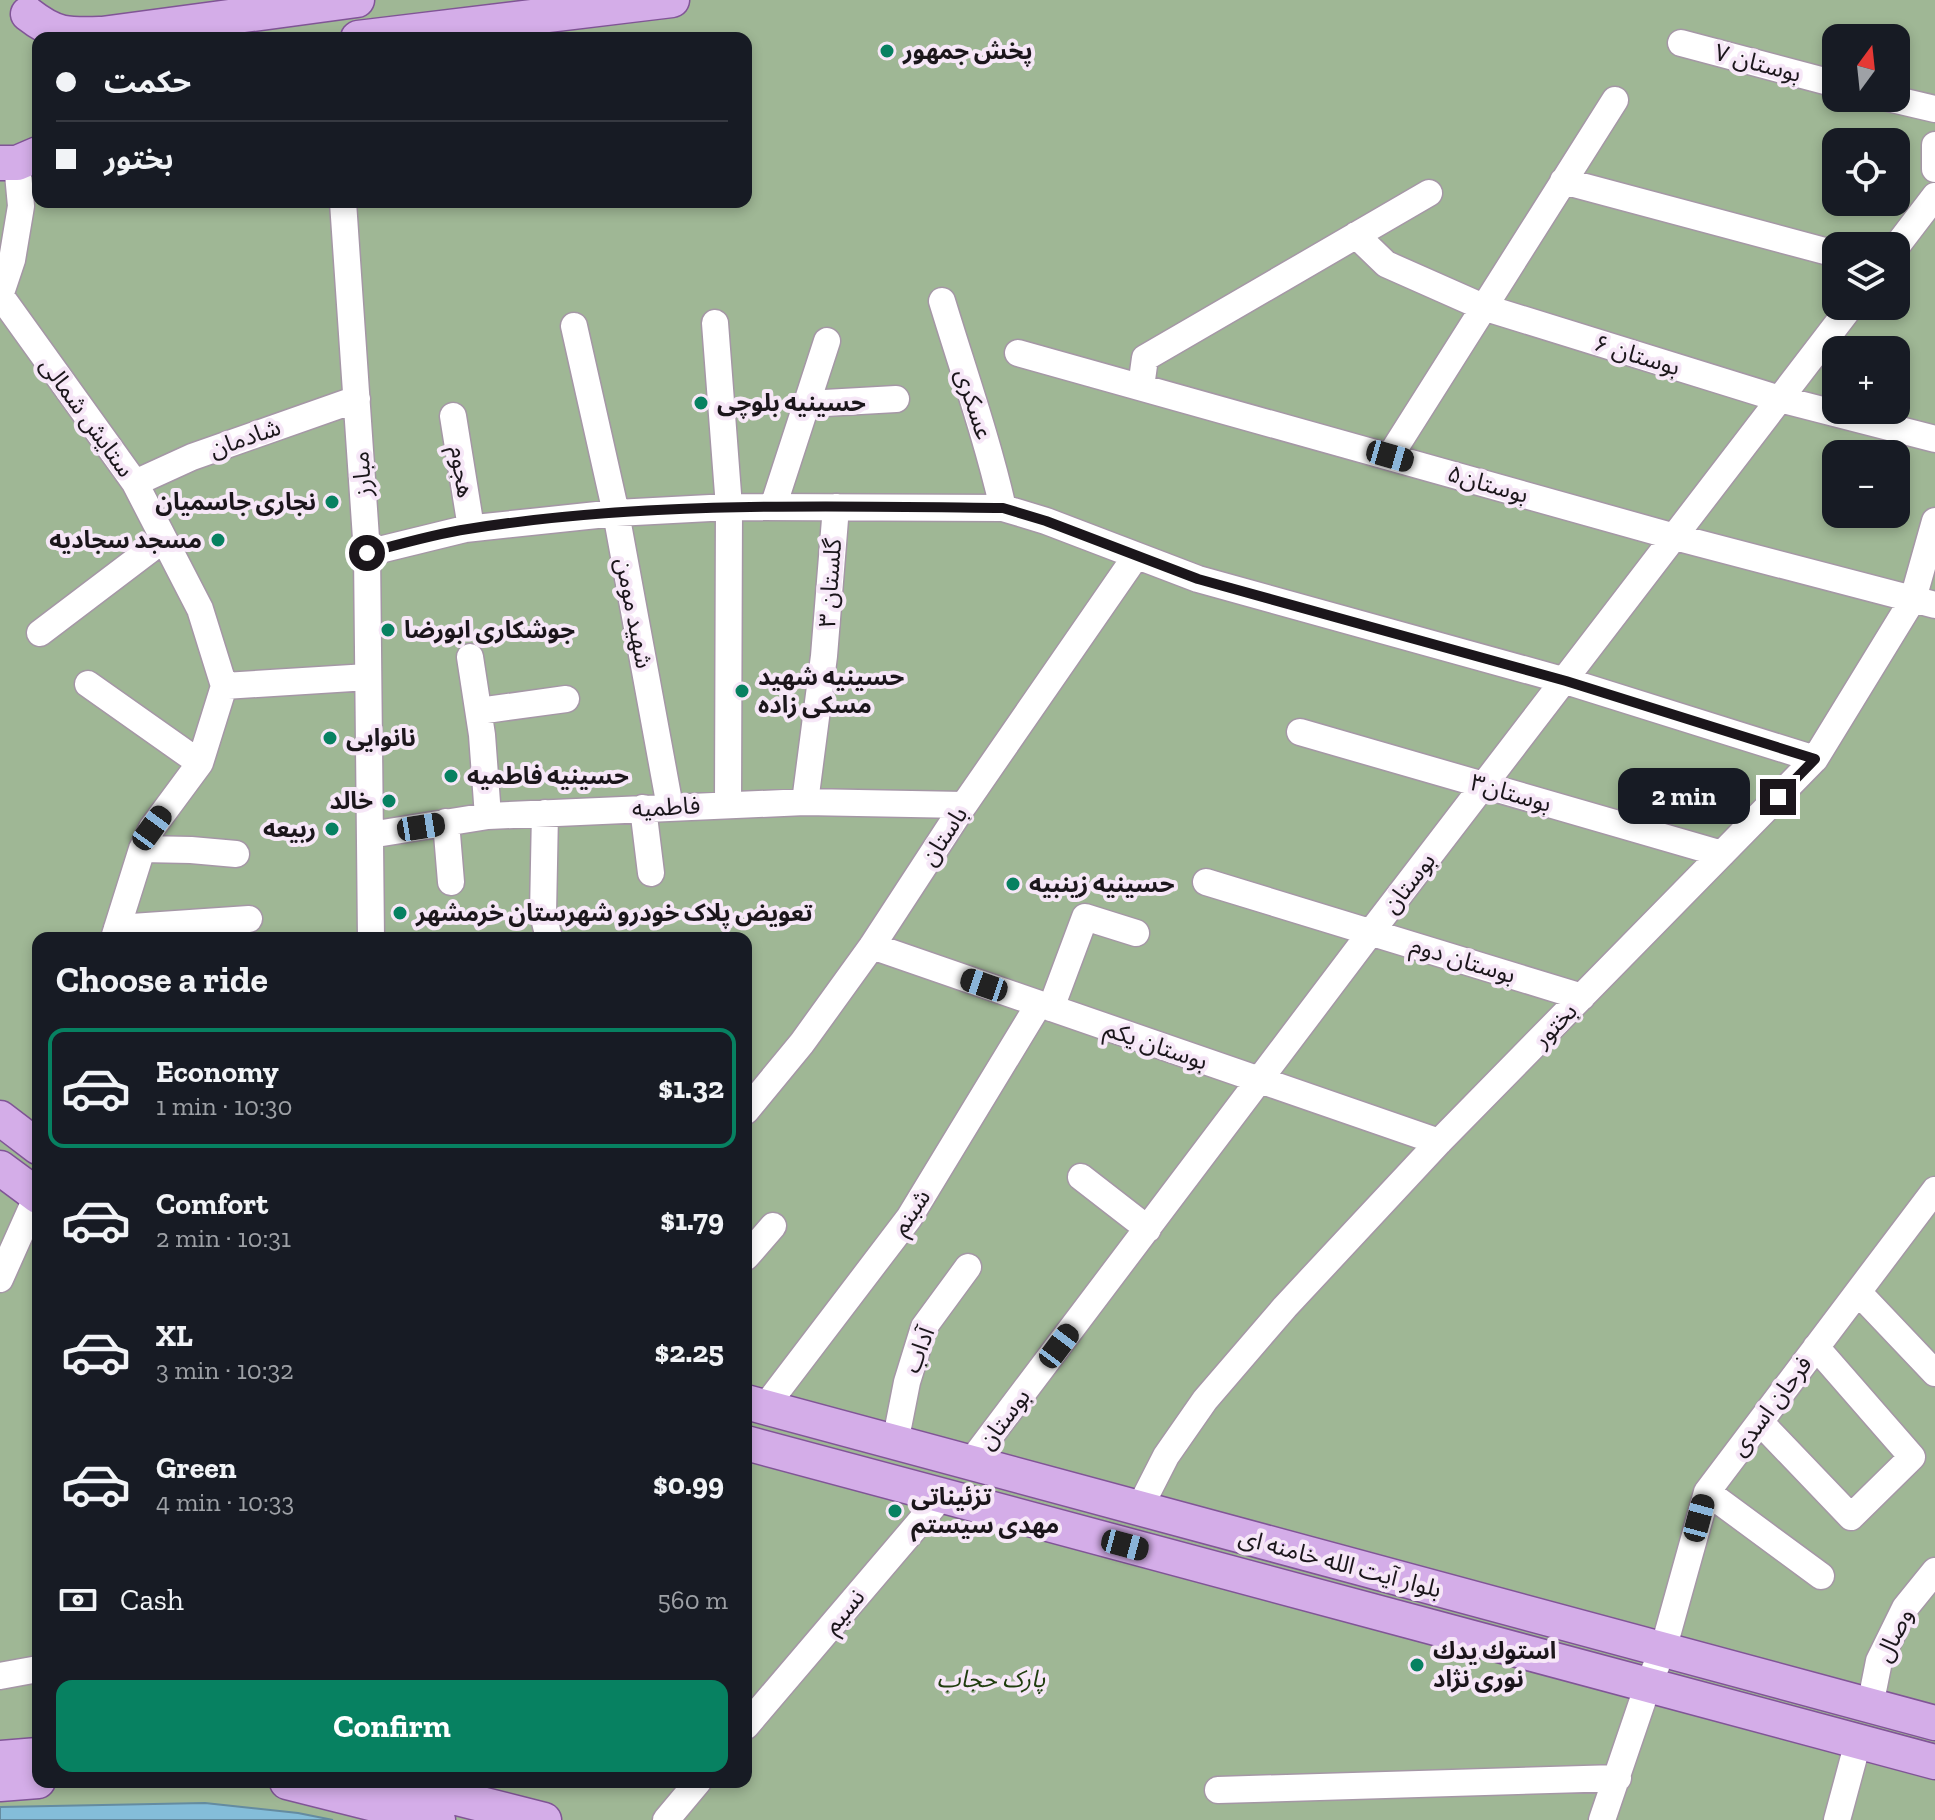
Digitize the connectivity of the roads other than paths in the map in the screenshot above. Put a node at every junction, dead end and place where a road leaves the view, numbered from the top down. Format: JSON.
{"nodes":[{"id":1,"x":353,"y":0,"type":"edge"},
{"id":2,"x":672,"y":0,"type":"edge"},
{"id":3,"x":23,"y":13,"type":"edge"},
{"id":4,"x":56,"y":32,"type":"edge"},
{"id":5,"x":117,"y":32,"type":"edge"},
{"id":6,"x":408,"y":32,"type":"edge"},
{"id":7,"x":1681,"y":43,"type":"dead end"},
{"id":8,"x":1822,"y":80,"type":"edge"},
{"id":9,"x":1615,"y":100,"type":"dead end"},
{"id":10,"x":1910,"y":103,"type":"edge"},
{"id":11,"x":1935,"y":109,"type":"edge"},
{"id":12,"x":1935,"y":145,"type":"edge"},
{"id":13,"x":18,"y":160,"type":"edge"},
{"id":14,"x":1935,"y":169,"type":"edge"},
{"id":15,"x":1563,"y":181,"type":"junction"},
{"id":16,"x":1429,"y":193,"type":"dead end"},
{"id":17,"x":1935,"y":196,"type":"edge"},
{"id":18,"x":343,"y":208,"type":"edge"},
{"id":19,"x":10,"y":212,"type":"edge"},
{"id":20,"x":1907,"y":232,"type":"edge"},
{"id":21,"x":1356,"y":235,"type":"junction"},
{"id":22,"x":1822,"y":250,"type":"edge"},
{"id":23,"x":0,"y":296,"type":"edge"},
{"id":24,"x":942,"y":301,"type":"dead end"},
{"id":25,"x":1483,"y":307,"type":"junction"},
{"id":26,"x":1840,"y":320,"type":"edge"},
{"id":27,"x":715,"y":323,"type":"dead end"},
{"id":28,"x":574,"y":326,"type":"dead end"},
{"id":29,"x":827,"y":341,"type":"dead end"},
{"id":30,"x":1018,"y":353,"type":"dead end"},
{"id":31,"x":1141,"y":387,"type":"junction"},
{"id":32,"x":357,"y":399,"type":"junction"},
{"id":33,"x":896,"y":399,"type":"dead end"},
{"id":34,"x":1780,"y":399,"type":"junction"},
{"id":35,"x":807,"y":404,"type":"junction"},
{"id":36,"x":453,"y":416,"type":"dead end"},
{"id":37,"x":1935,"y":439,"type":"edge"},
{"id":38,"x":1390,"y":456,"type":"junction"},
{"id":39,"x":135,"y":483,"type":"junction"},
{"id":40,"x":729,"y":507,"type":"junction"},
{"id":41,"x":773,"y":507,"type":"junction"},
{"id":42,"x":836,"y":507,"type":"junction"},
{"id":43,"x":1003,"y":508,"type":"junction"},
{"id":44,"x":616,"y":513,"type":"junction"},
{"id":45,"x":1935,"y":521,"type":"edge"},
{"id":46,"x":471,"y":528,"type":"junction"},
{"id":47,"x":1675,"y":537,"type":"junction"},
{"id":48,"x":164,"y":539,"type":"junction"},
{"id":49,"x":367,"y":553,"type":"junction"},
{"id":50,"x":1136,"y":556,"type":"junction"},
{"id":51,"x":1924,"y":602,"type":"edge"},
{"id":52,"x":40,"y":633,"type":"dead end"},
{"id":53,"x":470,"y":657,"type":"dead end"},
{"id":54,"x":368,"y":677,"type":"junction"},
{"id":55,"x":1566,"y":681,"type":"junction"},
{"id":56,"x":88,"y":684,"type":"dead end"},
{"id":57,"x":224,"y":686,"type":"junction"},
{"id":58,"x":566,"y":699,"type":"dead end"},
{"id":59,"x":479,"y":711,"type":"junction"},
{"id":60,"x":1300,"y":732,"type":"dead end"},
{"id":61,"x":1815,"y":759,"type":"junction"},
{"id":62,"x":200,"y":763,"type":"junction"},
{"id":63,"x":1484,"y":786,"type":"junction"},
{"id":64,"x":805,"y":802,"type":"junction"},
{"id":65,"x":728,"y":804,"type":"junction"},
{"id":66,"x":964,"y":805,"type":"junction"},
{"id":67,"x":670,"y":807,"type":"junction"},
{"id":68,"x":643,"y":808,"type":"junction"},
{"id":69,"x":545,"y":813,"type":"junction"},
{"id":70,"x":488,"y":816,"type":"junction"},
{"id":71,"x":446,"y":822,"type":"junction"},
{"id":72,"x":370,"y":835,"type":"junction"},
{"id":73,"x":142,"y":849,"type":"junction"},
{"id":74,"x":236,"y":854,"type":"dead end"},
{"id":75,"x":1722,"y":854,"type":"junction"},
{"id":76,"x":651,"y":873,"type":"dead end"},
{"id":77,"x":451,"y":882,"type":"dead end"},
{"id":78,"x":1206,"y":882,"type":"dead end"},
{"id":79,"x":249,"y":919,"type":"dead end"},
{"id":80,"x":116,"y":932,"type":"edge"},
{"id":81,"x":126,"y":932,"type":"edge"},
{"id":82,"x":371,"y":932,"type":"edge"},
{"id":83,"x":548,"y":932,"type":"edge"},
{"id":84,"x":1371,"y":932,"type":"junction"},
{"id":85,"x":1136,"y":933,"type":"dead end"},
{"id":86,"x":872,"y":946,"type":"junction"},
{"id":87,"x":1582,"y":997,"type":"junction"},
{"id":88,"x":1045,"y":1006,"type":"junction"},
{"id":89,"x":1260,"y":1082,"type":"junction"},
{"id":90,"x":752,"y":1104,"type":"edge"},
{"id":91,"x":0,"y":1118,"type":"edge"},
{"id":92,"x":32,"y":1142,"type":"edge"},
{"id":93,"x":1439,"y":1142,"type":"junction"},
{"id":94,"x":0,"y":1168,"type":"edge"},
{"id":95,"x":1081,"y":1177,"type":"dead end"},
{"id":96,"x":1935,"y":1190,"type":"edge"},
{"id":97,"x":32,"y":1192,"type":"edge"},
{"id":98,"x":32,"y":1209,"type":"edge"},
{"id":99,"x":773,"y":1226,"type":"dead end"},
{"id":100,"x":1148,"y":1229,"type":"junction"},
{"id":101,"x":752,"y":1250,"type":"edge"},
{"id":102,"x":968,"y":1267,"type":"dead end"},
{"id":103,"x":0,"y":1279,"type":"edge"},
{"id":104,"x":1858,"y":1292,"type":"junction"},
{"id":105,"x":1816,"y":1347,"type":"junction"},
{"id":106,"x":1935,"y":1373,"type":"edge"},
{"id":107,"x":755,"y":1405,"type":"edge"},
{"id":108,"x":1760,"y":1422,"type":"junction"},
{"id":109,"x":895,"y":1443,"type":"junction"},
{"id":110,"x":752,"y":1445,"type":"edge"},
{"id":111,"x":970,"y":1463,"type":"junction"},
{"id":112,"x":1707,"y":1492,"type":"junction"},
{"id":113,"x":942,"y":1496,"type":"junction"},
{"id":114,"x":1139,"y":1509,"type":"junction"},
{"id":115,"x":1935,"y":1571,"type":"edge"},
{"id":116,"x":1821,"y":1576,"type":"dead end"},
{"id":117,"x":1663,"y":1650,"type":"junction"},
{"id":118,"x":32,"y":1670,"type":"edge"},
{"id":119,"x":0,"y":1676,"type":"edge"},
{"id":120,"x":1648,"y":1685,"type":"junction"},
{"id":121,"x":1870,"y":1706,"type":"junction"},
{"id":122,"x":752,"y":1719,"type":"edge"},
{"id":123,"x":1935,"y":1723,"type":"edge"},
{"id":124,"x":1858,"y":1742,"type":"junction"},
{"id":125,"x":32,"y":1755,"type":"edge"},
{"id":126,"x":0,"y":1758,"type":"edge"},
{"id":127,"x":1935,"y":1762,"type":"edge"},
{"id":128,"x":1618,"y":1778,"type":"junction"},
{"id":129,"x":32,"y":1781,"type":"edge"},
{"id":130,"x":0,"y":1784,"type":"edge"},
{"id":131,"x":311,"y":1788,"type":"edge"},
{"id":132,"x":418,"y":1788,"type":"edge"},
{"id":133,"x":693,"y":1788,"type":"edge"},
{"id":134,"x":1218,"y":1790,"type":"dead end"},
{"id":135,"x":438,"y":1820,"type":"edge"},
{"id":136,"x":544,"y":1820,"type":"edge"},
{"id":137,"x":666,"y":1820,"type":"edge"},
{"id":138,"x":1602,"y":1820,"type":"edge"},
{"id":139,"x":1837,"y":1820,"type":"edge"}],
"edges":[{"from":1,"to":5,"type":"main road"},
{"from":2,"to":6,"type":"main road"},
{"from":3,"to":4,"type":"main road"},
{"from":7,"to":8,"type":"street","name":"بوستان ۷"},
{"from":9,"to":15,"type":"street"},
{"from":10,"to":11,"type":"street"},
{"from":12,"to":14,"type":"street"},
{"from":13,"to":19,"type":"street"},
{"from":15,"to":22,"type":"street"},
{"from":15,"to":25,"type":"street"},
{"from":16,"to":21,"type":"street"},
{"from":17,"to":20,"type":"street"},
{"from":18,"to":32,"type":"street","name":"مبارز"},
{"from":19,"to":23,"type":"street"},
{"from":21,"to":25,"type":"street","name":"بوستان ۶"},
{"from":21,"to":31,"type":"street"},
{"from":23,"to":39,"type":"street","name":"ستایش شمالی"},
{"from":24,"to":43,"type":"street","name":"عسکری"},
{"from":25,"to":34,"type":"street","name":"بوستان ۶"},
{"from":25,"to":38,"type":"street"},
{"from":26,"to":34,"type":"street","name":"بوستان"},
{"from":27,"to":40,"type":"street"},
{"from":28,"to":44,"type":"street","name":"شهید مومن"},
{"from":29,"to":35,"type":"street"},
{"from":30,"to":31,"type":"street","name":"بوستان۵"},
{"from":31,"to":38,"type":"street","name":"بوستان۵"},
{"from":32,"to":39,"type":"street","name":"شادمان"},
{"from":32,"to":49,"type":"street","name":"مبارز"},
{"from":33,"to":35,"type":"street"},
{"from":34,"to":37,"type":"street","name":"بوستان ۶"},
{"from":34,"to":47,"type":"street","name":"بوستان"},
{"from":35,"to":41,"type":"street"},
{"from":36,"to":46,"type":"street","name":"هجوم"},
{"from":38,"to":47,"type":"street","name":"بوستان۵"},
{"from":39,"to":48,"type":"street","name":"ستایش شمالی"},
{"from":40,"to":41,"type":"street"},
{"from":40,"to":44,"type":"street"},
{"from":40,"to":65,"type":"street"},
{"from":41,"to":42,"type":"street"},
{"from":42,"to":43,"type":"street"},
{"from":42,"to":64,"type":"street","name":"گلستان ۳"},
{"from":43,"to":50,"type":"street"},
{"from":44,"to":46,"type":"street"},
{"from":44,"to":67,"type":"street","name":"شهید مومن"},
{"from":45,"to":51,"type":"street","name":"بختور"},
{"from":46,"to":49,"type":"street"},
{"from":47,"to":51,"type":"street","name":"بوستان۵"},
{"from":47,"to":55,"type":"street","name":"بوستان"},
{"from":48,"to":52,"type":"street"},
{"from":48,"to":57,"type":"street","name":"ستایش شمالی"},
{"from":49,"to":54,"type":"street","name":"مبارز"},
{"from":50,"to":55,"type":"street"},
{"from":50,"to":66,"type":"street","name":"باستان"},
{"from":51,"to":61,"type":"street","name":"بختور"},
{"from":53,"to":59,"type":"street"},
{"from":54,"to":57,"type":"street"},
{"from":54,"to":72,"type":"street","name":"مبارز"},
{"from":55,"to":61,"type":"street"},
{"from":55,"to":63,"type":"street","name":"بوستان"},
{"from":56,"to":62,"type":"street"},
{"from":57,"to":62,"type":"street"},
{"from":58,"to":59,"type":"street"},
{"from":59,"to":70,"type":"street"},
{"from":60,"to":63,"type":"street","name":"بوستان۳"},
{"from":61,"to":75,"type":"street","name":"بختور"},
{"from":62,"to":73,"type":"street"},
{"from":63,"to":75,"type":"street","name":"بوستان۳"},
{"from":63,"to":84,"type":"street","name":"بوستان"},
{"from":64,"to":65,"type":"street","name":"فاطمیه"},
{"from":64,"to":66,"type":"street","name":"فاطمیه"},
{"from":65,"to":67,"type":"street","name":"فاطمیه"},
{"from":66,"to":86,"type":"street","name":"باستان"},
{"from":67,"to":68,"type":"street","name":"فاطمیه"},
{"from":68,"to":69,"type":"street","name":"فاطمیه"},
{"from":68,"to":76,"type":"street"},
{"from":69,"to":70,"type":"street","name":"فاطمیه"},
{"from":69,"to":83,"type":"street"},
{"from":70,"to":71,"type":"street","name":"فاطمیه"},
{"from":71,"to":72,"type":"street","name":"فاطمیه"},
{"from":71,"to":77,"type":"street"},
{"from":72,"to":82,"type":"street","name":"مبارز"},
{"from":73,"to":74,"type":"street"},
{"from":73,"to":80,"type":"street"},
{"from":75,"to":87,"type":"street","name":"بختور"},
{"from":78,"to":84,"type":"street","name":"بوستان دوم"},
{"from":79,"to":81,"type":"street"},
{"from":84,"to":87,"type":"street","name":"بوستان دوم"},
{"from":84,"to":89,"type":"street","name":"بوستان"},
{"from":85,"to":88,"type":"street","name":"شبنم"},
{"from":86,"to":88,"type":"street","name":"بوستان یکم"},
{"from":86,"to":90,"type":"street","name":"باستان"},
{"from":87,"to":93,"type":"street","name":"بختور"},
{"from":88,"to":89,"type":"street","name":"بوستان یکم"},
{"from":88,"to":107,"type":"street","name":"شبنم"},
{"from":89,"to":93,"type":"street","name":"بوستان یکم"},
{"from":89,"to":100,"type":"street","name":"بوستان"},
{"from":91,"to":92,"type":"main road"},
{"from":93,"to":114,"type":"street","name":"بختور"},
{"from":94,"to":97,"type":"main road"},
{"from":95,"to":100,"type":"street"},
{"from":96,"to":104,"type":"street","name":"فرحان اسدی"},
{"from":98,"to":103,"type":"street"},
{"from":99,"to":101,"type":"street"},
{"from":100,"to":111,"type":"street","name":"بوستان"},
{"from":102,"to":109,"type":"street","name":"آداب"},
{"from":104,"to":105,"type":"street","name":"فرحان اسدی"},
{"from":104,"to":106,"type":"street"},
{"from":105,"to":108,"type":"street","name":"فرحان اسدی"},
{"from":105,"to":108,"type":"street"},
{"from":107,"to":109,"type":"main road","name":"بلوار آیت الله خامنه ای"},
{"from":108,"to":112,"type":"street","name":"فرحان اسدی"},
{"from":109,"to":111,"type":"main road","name":"بلوار آیت الله خامنه ای"},
{"from":110,"to":113,"type":"main road","name":"بلوار آیت الله خامنه ای"},
{"from":111,"to":114,"type":"main road","name":"بلوار آیت الله خامنه ای"},
{"from":112,"to":116,"type":"street"},
{"from":112,"to":117,"type":"street","name":"فرحان اسدی"},
{"from":113,"to":120,"type":"main road","name":"بلوار آیت الله خامنه ای"},
{"from":113,"to":122,"type":"street","name":"نسیم"},
{"from":114,"to":117,"type":"main road","name":"بلوار آیت الله خامنه ای"},
{"from":115,"to":121,"type":"street","name":"وصال"},
{"from":117,"to":120,"type":"street","name":"فرحان اسدی"},
{"from":117,"to":121,"type":"main road","name":"بلوار آیت الله خامنه ای"},
{"from":118,"to":119,"type":"street"},
{"from":120,"to":124,"type":"main road","name":"بلوار آیت الله خامنه ای"},
{"from":120,"to":128,"type":"street"},
{"from":121,"to":123,"type":"main road","name":"بلوار آیت الله خامنه ای"},
{"from":124,"to":127,"type":"main road","name":"بلوار آیت الله خامنه ای"},
{"from":124,"to":139,"type":"street"},
{"from":125,"to":126,"type":"main road"},
{"from":128,"to":134,"type":"street"},
{"from":128,"to":138,"type":"street"},
{"from":129,"to":130,"type":"main road"},
{"from":131,"to":135,"type":"main road"},
{"from":132,"to":136,"type":"main road"},
{"from":133,"to":137,"type":"street"}]}
